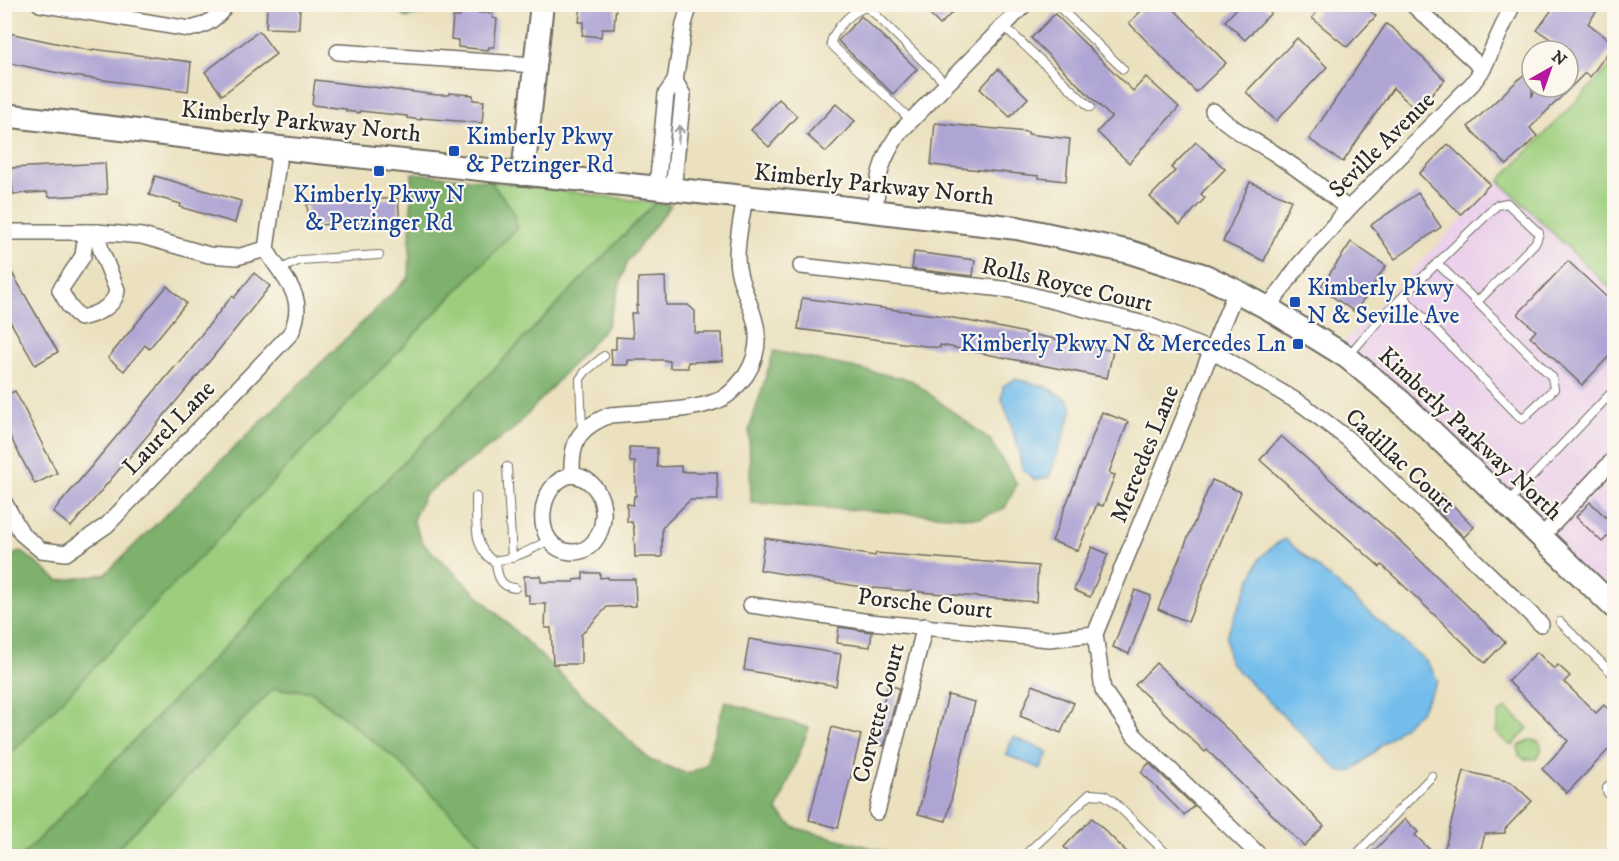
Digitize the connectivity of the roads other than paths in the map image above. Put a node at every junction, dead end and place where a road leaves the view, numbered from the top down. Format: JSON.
{"nodes":[{"id":1,"x":40,"y":4,"type":"edge"},
{"id":2,"x":227,"y":4,"type":"edge"},
{"id":3,"x":542,"y":4,"type":"edge"},
{"id":4,"x":690,"y":4,"type":"edge"},
{"id":5,"x":1025,"y":4,"type":"edge"},
{"id":6,"x":1056,"y":4,"type":"edge"},
{"id":7,"x":1412,"y":4,"type":"edge"},
{"id":8,"x":1513,"y":4,"type":"edge"},
{"id":9,"x":1004,"y":26,"type":"junction"},
{"id":10,"x":338,"y":52,"type":"dead end"},
{"id":11,"x":535,"y":65,"type":"junction"},
{"id":12,"x":1123,"y":69,"type":"dead end"},
{"id":13,"x":1483,"y":69,"type":"junction"},
{"id":14,"x":947,"y":85,"type":"junction"},
{"id":15,"x":1090,"y":107,"type":"dead end"},
{"id":16,"x":1213,"y":111,"type":"dead end"},
{"id":17,"x":4,"y":115,"type":"edge"},
{"id":18,"x":911,"y":120,"type":"junction"},
{"id":19,"x":280,"y":148,"type":"junction"},
{"id":20,"x":523,"y":174,"type":"junction"},
{"id":21,"x":665,"y":189,"type":"junction"},
{"id":22,"x":745,"y":197,"type":"junction"},
{"id":23,"x":1348,"y":209,"type":"junction"},
{"id":24,"x":875,"y":212,"type":"junction"},
{"id":25,"x":4,"y":232,"type":"edge"},
{"id":26,"x":92,"y":232,"type":"junction"},
{"id":27,"x":266,"y":249,"type":"junction"},
{"id":28,"x":379,"y":255,"type":"dead end"},
{"id":29,"x":1437,"y":263,"type":"junction"},
{"id":30,"x":801,"y":266,"type":"dead end"},
{"id":31,"x":281,"y":269,"type":"junction"},
{"id":32,"x":1236,"y":291,"type":"junction"},
{"id":33,"x":1403,"y":297,"type":"junction"},
{"id":34,"x":1477,"y":302,"type":"junction"},
{"id":35,"x":1268,"y":308,"type":"junction"},
{"id":36,"x":1212,"y":351,"type":"junction"},
{"id":37,"x":604,"y":356,"type":"dead end"},
{"id":38,"x":1347,"y":357,"type":"junction"},
{"id":39,"x":1614,"y":390,"type":"edge"},
{"id":40,"x":582,"y":430,"type":"junction"},
{"id":41,"x":1614,"y":459,"type":"edge"},
{"id":42,"x":507,"y":466,"type":"dead end"},
{"id":43,"x":572,"y":476,"type":"junction"},
{"id":44,"x":476,"y":497,"type":"dead end"},
{"id":45,"x":4,"y":502,"type":"edge"},
{"id":46,"x":1507,"y":503,"type":"junction"},
{"id":47,"x":1542,"y":536,"type":"junction"},
{"id":48,"x":549,"y":540,"type":"junction"},
{"id":49,"x":512,"y":558,"type":"junction"},
{"id":50,"x":496,"y":561,"type":"junction"},
{"id":51,"x":515,"y":588,"type":"dead end"},
{"id":52,"x":751,"y":605,"type":"dead end"},
{"id":53,"x":1614,"y":607,"type":"edge"},
{"id":54,"x":1560,"y":622,"type":"dead end"},
{"id":55,"x":1540,"y":624,"type":"dead end"},
{"id":56,"x":925,"y":626,"type":"junction"},
{"id":57,"x":1095,"y":634,"type":"junction"},
{"id":58,"x":1614,"y":675,"type":"edge"},
{"id":59,"x":1432,"y":776,"type":"dead end"},
{"id":60,"x":1614,"y":778,"type":"edge"},
{"id":61,"x":1614,"y":799,"type":"edge"},
{"id":62,"x":877,"y":812,"type":"dead end"},
{"id":63,"x":1024,"y":856,"type":"edge"},
{"id":64,"x":1169,"y":856,"type":"edge"},
{"id":65,"x":1260,"y":856,"type":"edge"},
{"id":66,"x":1355,"y":856,"type":"edge"}],
"edges":[{"from":1,"to":2,"type":"street"},
{"from":3,"to":11,"type":"street"},
{"from":4,"to":21,"type":"street"},
{"from":5,"to":9,"type":"street"},
{"from":6,"to":12,"type":"lane"},
{"from":7,"to":13,"type":"street"},
{"from":8,"to":13,"type":"street","name":"Seville Avenue"},
{"from":9,"to":14,"type":"street"},
{"from":9,"to":15,"type":"lane"},
{"from":10,"to":11,"type":"street"},
{"from":11,"to":20,"type":"street"},
{"from":13,"to":23,"type":"street","name":"Seville Avenue"},
{"from":14,"to":18,"type":"street"},
{"from":14,"to":18,"type":"lane"},
{"from":16,"to":23,"type":"street"},
{"from":17,"to":19,"type":"street","name":"Kimberly Parkway North"},
{"from":18,"to":24,"type":"street"},
{"from":19,"to":20,"type":"street","name":"Kimberly Parkway North"},
{"from":19,"to":27,"type":"street"},
{"from":20,"to":21,"type":"street","name":"Kimberly Parkway North"},
{"from":21,"to":22,"type":"street","name":"Kimberly Parkway North"},
{"from":22,"to":24,"type":"street","name":"Kimberly Parkway North"},
{"from":22,"to":40,"type":"street"},
{"from":23,"to":35,"type":"street","name":"Seville Avenue"},
{"from":24,"to":32,"type":"street","name":"Kimberly Parkway North"},
{"from":25,"to":26,"type":"street"},
{"from":26,"to":26,"type":"street"},
{"from":26,"to":27,"type":"street"},
{"from":27,"to":31,"type":"street","name":"Laurel Lane"},
{"from":28,"to":31,"type":"lane"},
{"from":29,"to":33,"type":"lane"},
{"from":29,"to":34,"type":"lane"},
{"from":29,"to":34,"type":"lane"},
{"from":30,"to":36,"type":"street","name":"Rolls Royce Court"},
{"from":31,"to":45,"type":"street","name":"Laurel Lane"},
{"from":32,"to":35,"type":"street","name":"Kimberly Parkway North"},
{"from":32,"to":36,"type":"street","name":"Mercedes Lane"},
{"from":33,"to":34,"type":"lane"},
{"from":33,"to":38,"type":"lane"},
{"from":35,"to":38,"type":"street","name":"Kimberly Parkway North"},
{"from":36,"to":55,"type":"street","name":"Cadillac Court"},
{"from":36,"to":57,"type":"street","name":"Mercedes Lane"},
{"from":37,"to":40,"type":"lane"},
{"from":38,"to":46,"type":"street","name":"Kimberly Parkway North"},
{"from":39,"to":46,"type":"lane"},
{"from":40,"to":43,"type":"street"},
{"from":41,"to":47,"type":"street"},
{"from":42,"to":49,"type":"lane"},
{"from":43,"to":48,"type":"street"},
{"from":43,"to":48,"type":"street"},
{"from":44,"to":50,"type":"lane"},
{"from":46,"to":47,"type":"street","name":"Kimberly Parkway North"},
{"from":47,"to":53,"type":"street","name":"Kimberly Parkway North"},
{"from":48,"to":49,"type":"lane"},
{"from":49,"to":50,"type":"lane"},
{"from":50,"to":51,"type":"lane"},
{"from":52,"to":56,"type":"street","name":"Porsche Court"},
{"from":54,"to":58,"type":"lane"},
{"from":56,"to":57,"type":"street","name":"Porsche Court"},
{"from":56,"to":62,"type":"street","name":"Corvette Court"},
{"from":57,"to":65,"type":"street"},
{"from":59,"to":66,"type":"lane"},
{"from":60,"to":61,"type":"lane"},
{"from":63,"to":64,"type":"lane"}]}
